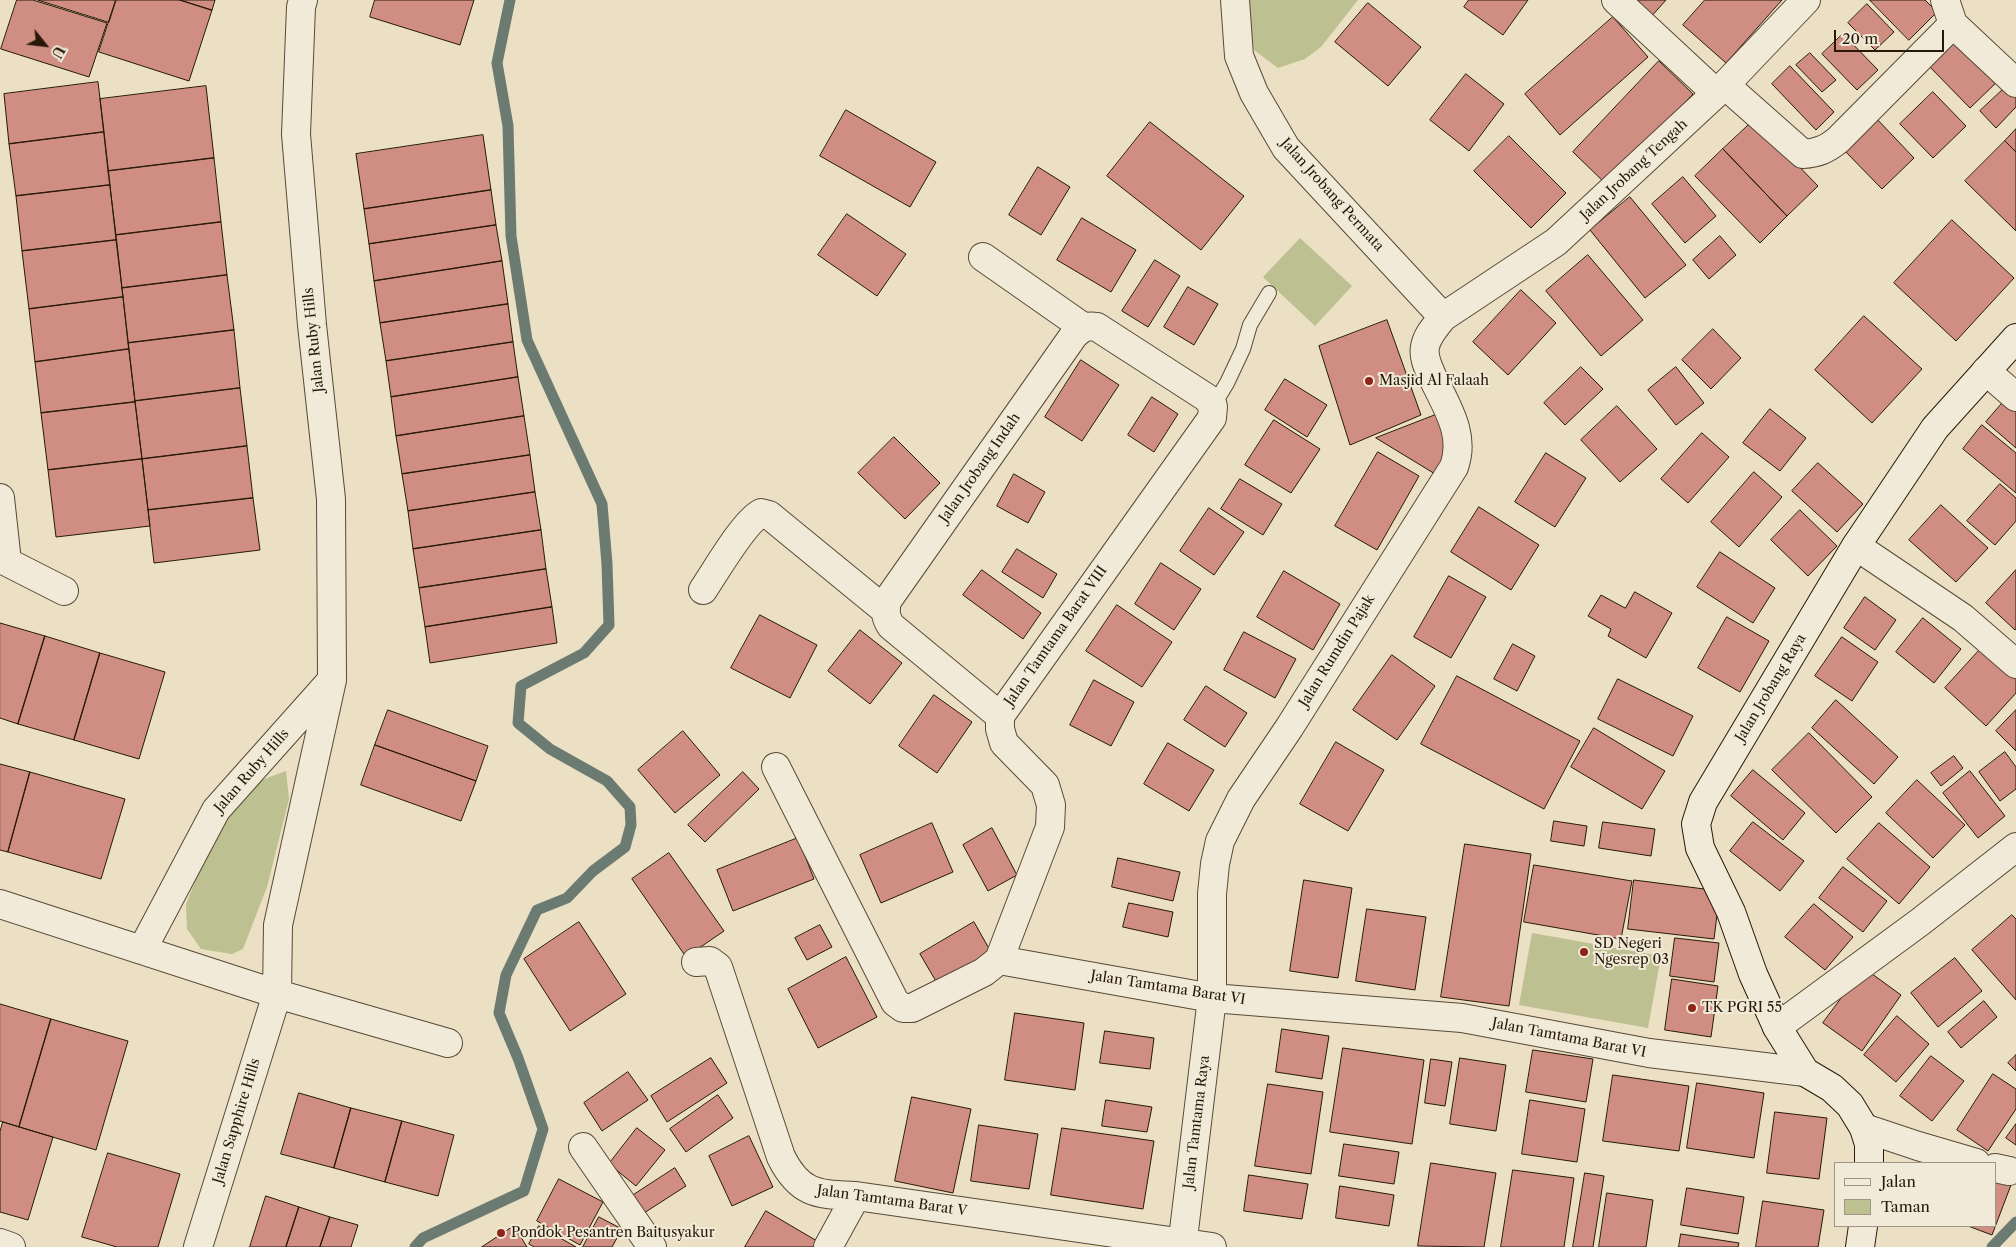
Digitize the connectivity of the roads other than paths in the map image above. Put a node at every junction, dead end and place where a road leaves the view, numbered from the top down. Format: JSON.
{"nodes":[{"id":1,"x":303,"y":0,"type":"edge"},
{"id":2,"x":1235,"y":0,"type":"edge"},
{"id":3,"x":1616,"y":0,"type":"edge"},
{"id":4,"x":1806,"y":0,"type":"edge"},
{"id":5,"x":1949,"y":12,"type":"edge"},
{"id":6,"x":2016,"y":82,"type":"edge"},
{"id":7,"x":1721,"y":89,"type":"junction"},
{"id":8,"x":983,"y":257,"type":"dead end"},
{"id":9,"x":1269,"y":293,"type":"dead end"},
{"id":10,"x":1443,"y":317,"type":"junction"},
{"id":11,"x":1083,"y":327,"type":"junction"},
{"id":12,"x":2016,"y":338,"type":"edge"},
{"id":13,"x":1986,"y":371,"type":"junction"},
{"id":14,"x":2016,"y":397,"type":"edge"},
{"id":15,"x":1213,"y":406,"type":"junction"},
{"id":16,"x":0,"y":498,"type":"edge"},
{"id":17,"x":1856,"y":546,"type":"junction"},
{"id":18,"x":4,"y":560,"type":"edge"},
{"id":19,"x":703,"y":590,"type":"dead end"},
{"id":20,"x":64,"y":592,"type":"dead end"},
{"id":21,"x":885,"y":610,"type":"junction"},
{"id":22,"x":2016,"y":664,"type":"edge"},
{"id":23,"x":332,"y":680,"type":"junction"},
{"id":24,"x":1000,"y":716,"type":"junction"},
{"id":25,"x":776,"y":767,"type":"dead end"},
{"id":26,"x":2016,"y":847,"type":"edge"},
{"id":27,"x":0,"y":904,"type":"edge"},
{"id":28,"x":142,"y":950,"type":"junction"},
{"id":29,"x":999,"y":960,"type":"junction"},
{"id":30,"x":696,"y":962,"type":"dead end"},
{"id":31,"x":277,"y":994,"type":"junction"},
{"id":32,"x":1212,"y":998,"type":"junction"},
{"id":33,"x":1777,"y":1028,"type":"junction"},
{"id":34,"x":448,"y":1043,"type":"dead end"},
{"id":35,"x":1805,"y":1072,"type":"junction"},
{"id":36,"x":1864,"y":1128,"type":"junction"},
{"id":37,"x":582,"y":1147,"type":"dead end"},
{"id":38,"x":1869,"y":1162,"type":"edge"},
{"id":39,"x":1973,"y":1162,"type":"edge"},
{"id":40,"x":856,"y":1196,"type":"junction"},
{"id":41,"x":1863,"y":1227,"type":"edge"},
{"id":42,"x":0,"y":1243,"type":"edge"},
{"id":43,"x":1182,"y":1245,"type":"edge"},
{"id":44,"x":11,"y":1247,"type":"edge"},
{"id":45,"x":198,"y":1247,"type":"edge"},
{"id":46,"x":652,"y":1247,"type":"edge"},
{"id":47,"x":828,"y":1247,"type":"edge"},
{"id":48,"x":1212,"y":1247,"type":"edge"},
{"id":49,"x":1860,"y":1247,"type":"edge"}],
"edges":[{"from":1,"to":23,"type":"street","name":"Jalan Ruby Hills"},
{"from":2,"to":10,"type":"street","name":"Jalan Jrobang Permata"},
{"from":3,"to":7,"type":"street"},
{"from":4,"to":7,"type":"street","name":"Jalan Jrobang Tengah"},
{"from":5,"to":6,"type":"street"},
{"from":5,"to":7,"type":"street"},
{"from":7,"to":10,"type":"street","name":"Jalan Jrobang Tengah"},
{"from":8,"to":11,"type":"street"},
{"from":9,"to":15,"type":"lane"},
{"from":10,"to":32,"type":"street","name":"Jalan Rumdin Pajak"},
{"from":11,"to":15,"type":"street"},
{"from":11,"to":21,"type":"street","name":"Jalan Jrobang Indah"},
{"from":12,"to":13,"type":"street","name":"Jalan Jrobang Raya"},
{"from":13,"to":14,"type":"street"},
{"from":13,"to":17,"type":"street","name":"Jalan Jrobang Raya"},
{"from":15,"to":24,"type":"street","name":"Jalan Tamtama Barat VIII"},
{"from":16,"to":18,"type":"street"},
{"from":17,"to":22,"type":"street"},
{"from":17,"to":33,"type":"street","name":"Jalan Jrobang Raya"},
{"from":18,"to":20,"type":"street"},
{"from":19,"to":21,"type":"street"},
{"from":21,"to":24,"type":"street"},
{"from":23,"to":28,"type":"street","name":"Jalan Ruby Hills"},
{"from":23,"to":31,"type":"street","name":"Jalan Ruby Hills"},
{"from":24,"to":29,"type":"street","name":"Jalan Tamtama Barat VIII"},
{"from":25,"to":29,"type":"street"},
{"from":26,"to":33,"type":"street"},
{"from":27,"to":28,"type":"street"},
{"from":28,"to":31,"type":"street"},
{"from":29,"to":32,"type":"street","name":"Jalan Tamtama Barat VI"},
{"from":30,"to":40,"type":"street","name":"Jalan Tamtama Barat V"},
{"from":31,"to":34,"type":"street"},
{"from":31,"to":45,"type":"street","name":"Jalan Sapphire Hills"},
{"from":32,"to":35,"type":"street","name":"Jalan Tamtama Barat VI"},
{"from":32,"to":43,"type":"street","name":"Jalan Tamtama Raya"},
{"from":33,"to":35,"type":"street","name":"Jalan Jrobang Raya"},
{"from":35,"to":36,"type":"street"},
{"from":36,"to":38,"type":"street"},
{"from":36,"to":39,"type":"street"},
{"from":37,"to":46,"type":"street"},
{"from":40,"to":43,"type":"street","name":"Jalan Tamtama Barat V"},
{"from":40,"to":47,"type":"street"},
{"from":41,"to":49,"type":"street"},
{"from":42,"to":44,"type":"street"},
{"from":43,"to":48,"type":"street","name":"Jalan Tamtama Barat V"}]}
